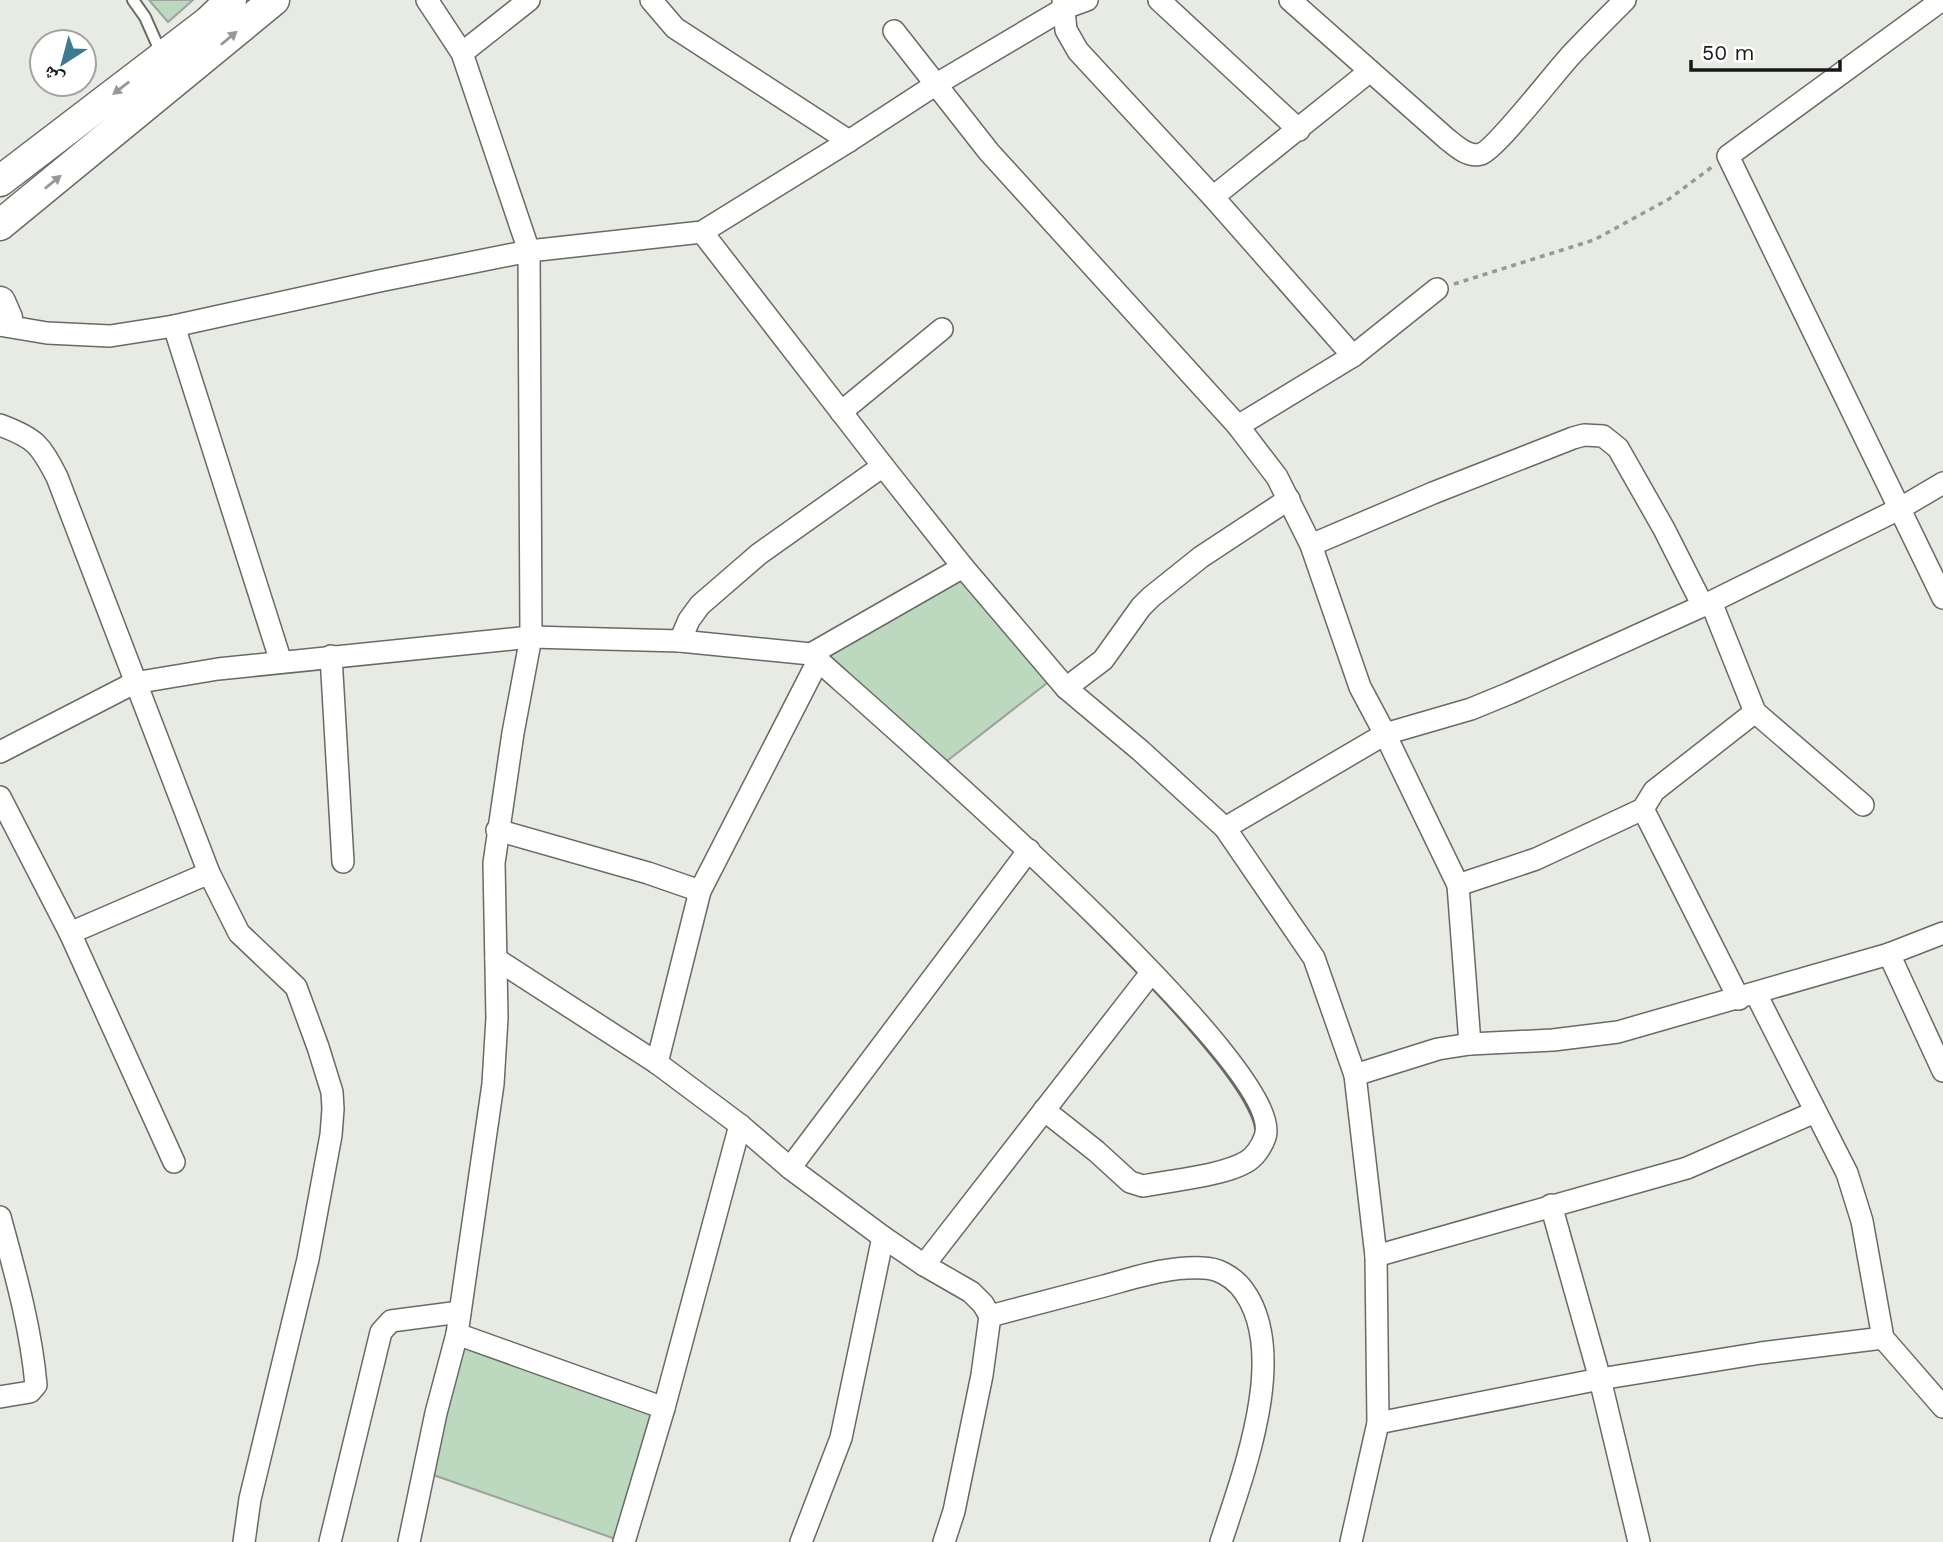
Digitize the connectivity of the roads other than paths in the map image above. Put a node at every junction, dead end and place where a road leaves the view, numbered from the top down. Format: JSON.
{"nodes":[{"id":1,"x":133,"y":0,"type":"edge"},
{"id":2,"x":231,"y":0,"type":"edge"},
{"id":3,"x":274,"y":0,"type":"edge"},
{"id":4,"x":426,"y":0,"type":"edge"},
{"id":5,"x":528,"y":0,"type":"edge"},
{"id":6,"x":651,"y":0,"type":"edge"},
{"id":7,"x":1087,"y":0,"type":"edge"},
{"id":8,"x":1159,"y":0,"type":"edge"},
{"id":9,"x":1290,"y":0,"type":"edge"},
{"id":10,"x":1625,"y":0,"type":"edge"},
{"id":11,"x":1942,"y":0,"type":"edge"},
{"id":12,"x":1064,"y":4,"type":"edge"},
{"id":13,"x":894,"y":31,"type":"dead end"},
{"id":14,"x":462,"y":53,"type":"junction"},
{"id":15,"x":163,"y":56,"type":"junction"},
{"id":16,"x":1370,"y":72,"type":"junction"},
{"id":17,"x":934,"y":85,"type":"junction"},
{"id":18,"x":1298,"y":130,"type":"junction"},
{"id":19,"x":849,"y":141,"type":"junction"},
{"id":20,"x":0,"y":181,"type":"edge"},
{"id":21,"x":1213,"y":197,"type":"junction"},
{"id":22,"x":0,"y":225,"type":"edge"},
{"id":23,"x":702,"y":232,"type":"junction"},
{"id":24,"x":529,"y":251,"type":"junction"},
{"id":25,"x":1437,"y":289,"type":"road end"},
{"id":26,"x":4,"y":320,"type":"edge"},
{"id":27,"x":174,"y":326,"type":"junction"},
{"id":28,"x":942,"y":329,"type":"dead end"},
{"id":29,"x":1353,"y":356,"type":"junction"},
{"id":30,"x":841,"y":412,"type":"junction"},
{"id":31,"x":0,"y":425,"type":"edge"},
{"id":32,"x":1238,"y":426,"type":"junction"},
{"id":33,"x":883,"y":467,"type":"junction"},
{"id":34,"x":1943,"y":482,"type":"edge"},
{"id":35,"x":1289,"y":499,"type":"junction"},
{"id":36,"x":1899,"y":509,"type":"junction"},
{"id":37,"x":1311,"y":545,"type":"junction"},
{"id":38,"x":963,"y":567,"type":"junction"},
{"id":39,"x":1943,"y":598,"type":"edge"},
{"id":40,"x":1707,"y":604,"type":"junction"},
{"id":41,"x":531,"y":637,"type":"junction"},
{"id":42,"x":680,"y":641,"type":"junction"},
{"id":43,"x":331,"y":656,"type":"junction"},
{"id":44,"x":814,"y":658,"type":"junction"},
{"id":45,"x":281,"y":662,"type":"junction"},
{"id":46,"x":134,"y":682,"type":"junction"},
{"id":47,"x":1066,"y":688,"type":"junction"},
{"id":48,"x":1755,"y":712,"type":"junction"},
{"id":49,"x":1385,"y":734,"type":"junction"},
{"id":50,"x":0,"y":752,"type":"edge"},
{"id":51,"x":0,"y":797,"type":"edge"},
{"id":52,"x":1863,"y":805,"type":"dead end"},
{"id":53,"x":1643,"y":809,"type":"junction"},
{"id":54,"x":1225,"y":828,"type":"junction"},
{"id":55,"x":497,"y":830,"type":"junction"},
{"id":56,"x":1029,"y":850,"type":"junction"},
{"id":57,"x":343,"y":862,"type":"dead end"},
{"id":58,"x":209,"y":873,"type":"junction"},
{"id":59,"x":1458,"y":885,"type":"junction"},
{"id":60,"x":700,"y":891,"type":"junction"},
{"id":61,"x":70,"y":933,"type":"junction"},
{"id":62,"x":1943,"y":933,"type":"edge"},
{"id":63,"x":1889,"y":954,"type":"junction"},
{"id":64,"x":496,"y":959,"type":"junction"},
{"id":65,"x":1151,"y":973,"type":"junction"},
{"id":66,"x":1747,"y":996,"type":"junction"},
{"id":67,"x":1470,"y":1044,"type":"junction"},
{"id":68,"x":657,"y":1062,"type":"junction"},
{"id":69,"x":1943,"y":1071,"type":"edge"},
{"id":70,"x":1355,"y":1075,"type":"junction"},
{"id":71,"x":1044,"y":1110,"type":"junction"},
{"id":72,"x":1815,"y":1112,"type":"junction"},
{"id":73,"x":740,"y":1125,"type":"junction"},
{"id":74,"x":174,"y":1162,"type":"dead end"},
{"id":75,"x":790,"y":1168,"type":"junction"},
{"id":76,"x":1551,"y":1205,"type":"junction"},
{"id":77,"x":0,"y":1217,"type":"edge"},
{"id":78,"x":883,"y":1237,"type":"junction"},
{"id":79,"x":1376,"y":1256,"type":"junction"},
{"id":80,"x":925,"y":1265,"type":"junction"},
{"id":81,"x":460,"y":1312,"type":"junction"},
{"id":82,"x":990,"y":1316,"type":"junction"},
{"id":83,"x":457,"y":1334,"type":"junction"},
{"id":84,"x":1883,"y":1338,"type":"junction"},
{"id":85,"x":1600,"y":1379,"type":"junction"},
{"id":86,"x":0,"y":1397,"type":"edge"},
{"id":87,"x":1943,"y":1407,"type":"edge"},
{"id":88,"x":664,"y":1408,"type":"junction"},
{"id":89,"x":1378,"y":1423,"type":"junction"},
{"id":90,"x":244,"y":1542,"type":"edge"},
{"id":91,"x":330,"y":1542,"type":"edge"},
{"id":92,"x":409,"y":1542,"type":"edge"},
{"id":93,"x":624,"y":1542,"type":"edge"},
{"id":94,"x":801,"y":1542,"type":"edge"},
{"id":95,"x":944,"y":1542,"type":"edge"},
{"id":96,"x":1221,"y":1542,"type":"edge"},
{"id":97,"x":1351,"y":1542,"type":"edge"},
{"id":98,"x":1639,"y":1542,"type":"edge"}],
"edges":[{"from":1,"to":15,"type":"lane"},
{"from":2,"to":15,"type":"main road"},
{"from":22,"to":3,"type":"main road","one_way":true},
{"from":4,"to":14,"type":"street"},
{"from":5,"to":14,"type":"street"},
{"from":6,"to":19,"type":"street"},
{"from":7,"to":12,"type":"street"},
{"from":8,"to":18,"type":"street"},
{"from":9,"to":16,"type":"street"},
{"from":10,"to":16,"type":"street"},
{"from":11,"to":36,"type":"street"},
{"from":12,"to":17,"type":"street"},
{"from":12,"to":21,"type":"street"},
{"from":13,"to":17,"type":"street"},
{"from":14,"to":24,"type":"street"},
{"from":15,"to":20,"type":"main road","one_way":true},
{"from":16,"to":18,"type":"street"},
{"from":17,"to":19,"type":"street"},
{"from":17,"to":32,"type":"street"},
{"from":18,"to":21,"type":"street"},
{"from":19,"to":23,"type":"street"},
{"from":21,"to":29,"type":"street"},
{"from":23,"to":24,"type":"street"},
{"from":23,"to":30,"type":"street"},
{"from":24,"to":27,"type":"street"},
{"from":24,"to":41,"type":"street"},
{"from":25,"to":29,"type":"street"},
{"from":26,"to":27,"type":"street"},
{"from":27,"to":45,"type":"street"},
{"from":28,"to":30,"type":"street"},
{"from":29,"to":32,"type":"street"},
{"from":30,"to":33,"type":"street"},
{"from":31,"to":46,"type":"street"},
{"from":32,"to":35,"type":"street"},
{"from":33,"to":38,"type":"street"},
{"from":33,"to":42,"type":"street"},
{"from":34,"to":36,"type":"street"},
{"from":35,"to":37,"type":"street"},
{"from":35,"to":47,"type":"street"},
{"from":36,"to":39,"type":"street"},
{"from":36,"to":40,"type":"street"},
{"from":37,"to":40,"type":"street"},
{"from":37,"to":49,"type":"street"},
{"from":38,"to":44,"type":"street"},
{"from":38,"to":47,"type":"street"},
{"from":40,"to":48,"type":"street"},
{"from":40,"to":49,"type":"street"},
{"from":41,"to":42,"type":"street"},
{"from":41,"to":43,"type":"street"},
{"from":41,"to":55,"type":"street"},
{"from":42,"to":44,"type":"street"},
{"from":43,"to":45,"type":"street"},
{"from":43,"to":57,"type":"street"},
{"from":44,"to":56,"type":"street"},
{"from":44,"to":60,"type":"street"},
{"from":45,"to":46,"type":"street"},
{"from":46,"to":50,"type":"street"},
{"from":46,"to":58,"type":"street"},
{"from":47,"to":54,"type":"street"},
{"from":48,"to":52,"type":"street"},
{"from":48,"to":53,"type":"street"},
{"from":49,"to":54,"type":"street"},
{"from":49,"to":59,"type":"street"},
{"from":51,"to":61,"type":"street"},
{"from":53,"to":59,"type":"street"},
{"from":53,"to":66,"type":"street"},
{"from":54,"to":70,"type":"street"},
{"from":55,"to":60,"type":"street"},
{"from":55,"to":64,"type":"street"},
{"from":56,"to":65,"type":"street"},
{"from":56,"to":75,"type":"street"},
{"from":58,"to":61,"type":"street"},
{"from":58,"to":90,"type":"street"},
{"from":59,"to":67,"type":"street"},
{"from":60,"to":68,"type":"street"},
{"from":61,"to":74,"type":"street"},
{"from":62,"to":63,"type":"street"},
{"from":63,"to":66,"type":"street"},
{"from":63,"to":69,"type":"street"},
{"from":64,"to":68,"type":"street"},
{"from":64,"to":81,"type":"street"},
{"from":65,"to":71,"type":"street"},
{"from":65,"to":71,"type":"street"},
{"from":66,"to":67,"type":"street"},
{"from":66,"to":72,"type":"street"},
{"from":67,"to":70,"type":"street"},
{"from":68,"to":73,"type":"street"},
{"from":70,"to":79,"type":"street"},
{"from":71,"to":80,"type":"street"},
{"from":72,"to":76,"type":"street"},
{"from":72,"to":84,"type":"street"},
{"from":73,"to":75,"type":"street"},
{"from":73,"to":88,"type":"street"},
{"from":75,"to":78,"type":"street"},
{"from":76,"to":79,"type":"street"},
{"from":76,"to":85,"type":"street"},
{"from":77,"to":86,"type":"street"},
{"from":78,"to":80,"type":"street"},
{"from":78,"to":94,"type":"street"},
{"from":79,"to":89,"type":"street"},
{"from":80,"to":82,"type":"street"},
{"from":81,"to":83,"type":"street"},
{"from":81,"to":91,"type":"street"},
{"from":82,"to":95,"type":"street"},
{"from":82,"to":96,"type":"street"},
{"from":83,"to":88,"type":"street"},
{"from":83,"to":92,"type":"street"},
{"from":84,"to":85,"type":"street"},
{"from":84,"to":87,"type":"street"},
{"from":85,"to":89,"type":"street"},
{"from":85,"to":98,"type":"street"},
{"from":88,"to":93,"type":"street"},
{"from":89,"to":97,"type":"street"}]}
